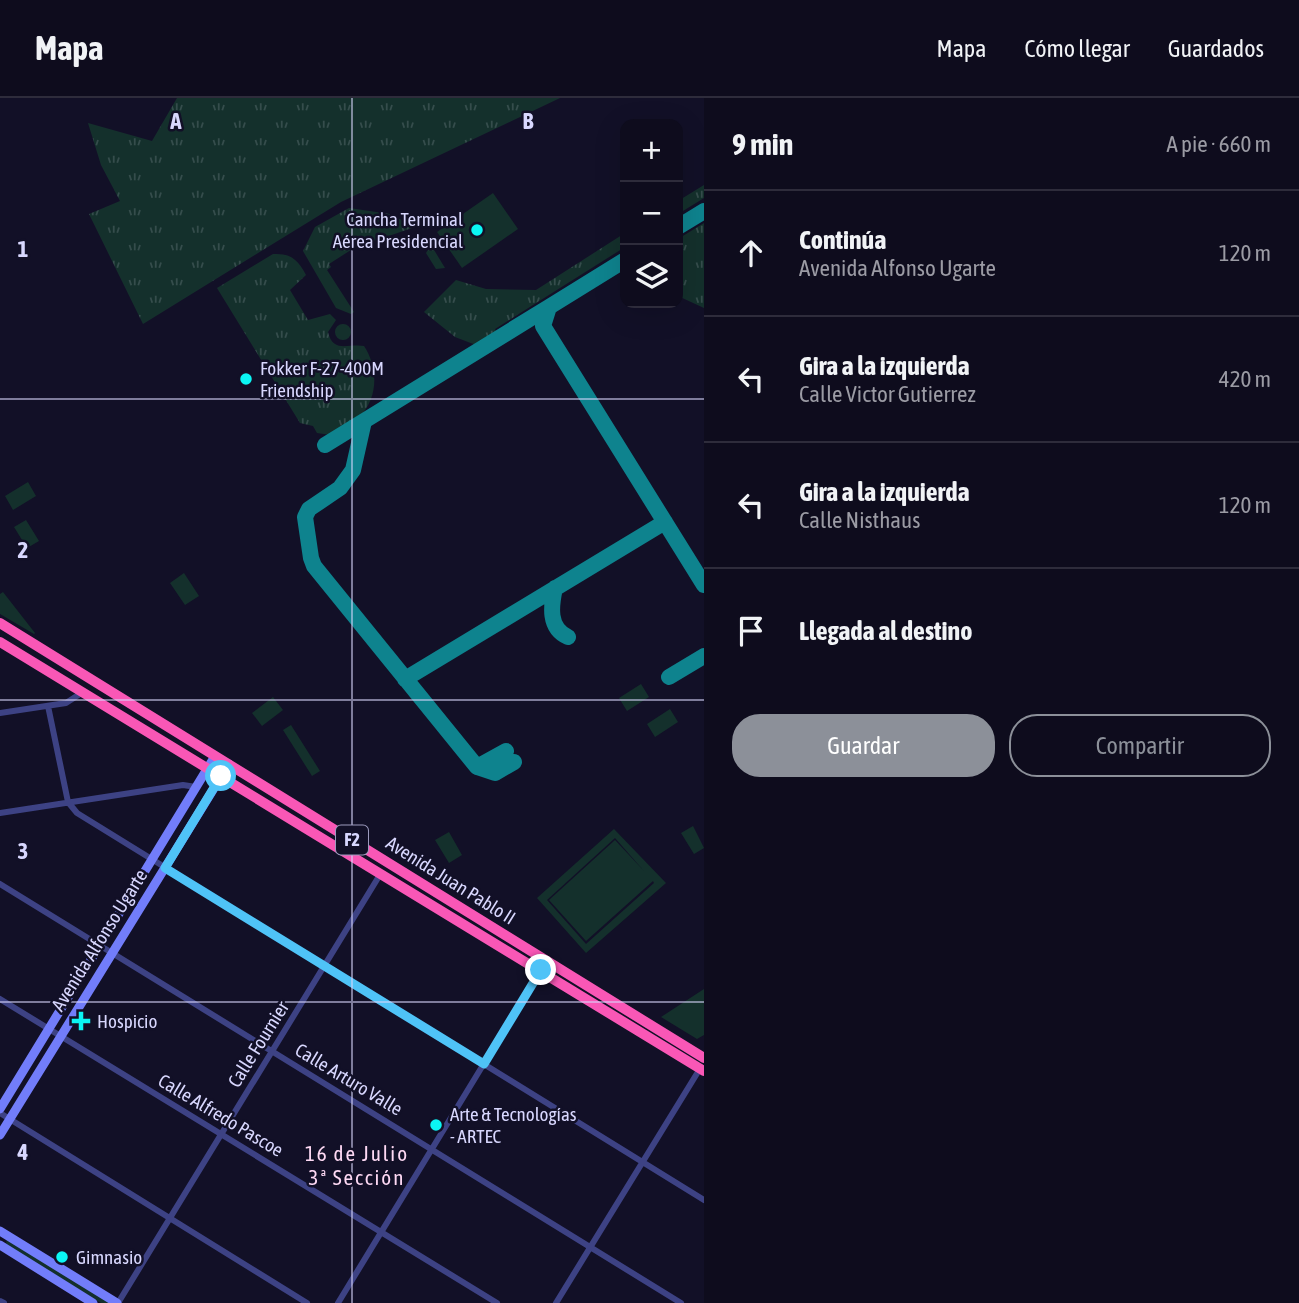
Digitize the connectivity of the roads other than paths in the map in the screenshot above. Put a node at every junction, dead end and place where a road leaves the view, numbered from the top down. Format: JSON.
{"nodes":[{"id":1,"x":0,"y":623,"type":"edge"},
{"id":2,"x":0,"y":642,"type":"edge"},
{"id":3,"x":83,"y":692,"type":"junction"},
{"id":4,"x":48,"y":706,"type":"junction"},
{"id":5,"x":0,"y":713,"type":"edge"},
{"id":6,"x":215,"y":756,"type":"junction"},
{"id":7,"x":229,"y":764,"type":"junction"},
{"id":8,"x":208,"y":768,"type":"junction"},
{"id":9,"x":221,"y":776,"type":"junction"},
{"id":10,"x":196,"y":787,"type":"junction"},
{"id":11,"x":68,"y":802,"type":"junction"},
{"id":12,"x":0,"y":813,"type":"edge"},
{"id":13,"x":152,"y":860,"type":"junction"},
{"id":14,"x":165,"y":868,"type":"junction"},
{"id":15,"x":381,"y":873,"type":"junction"},
{"id":16,"x":0,"y":884,"type":"edge"},
{"id":17,"x":101,"y":944,"type":"junction"},
{"id":18,"x":112,"y":951,"type":"junction"},
{"id":19,"x":324,"y":966,"type":"junction"},
{"id":20,"x":541,"y":970,"type":"junction"},
{"id":21,"x":0,"y":999,"type":"edge"},
{"id":22,"x":49,"y":1029,"type":"junction"},
{"id":23,"x":61,"y":1036,"type":"junction"},
{"id":24,"x":272,"y":1051,"type":"junction"},
{"id":25,"x":484,"y":1064,"type":"junction"},
{"id":26,"x":703,"y":1065,"type":"edge"},
{"id":27,"x":0,"y":1111,"type":"edge"},
{"id":28,"x":10,"y":1119,"type":"junction"},
{"id":29,"x":222,"y":1133,"type":"junction"},
{"id":30,"x":0,"y":1135,"type":"edge"},
{"id":31,"x":432,"y":1149,"type":"junction"},
{"id":32,"x":643,"y":1162,"type":"junction"},
{"id":33,"x":704,"y":1200,"type":"edge"},
{"id":34,"x":170,"y":1218,"type":"junction"},
{"id":35,"x":0,"y":1231,"type":"edge"},
{"id":36,"x":382,"y":1232,"type":"junction"},
{"id":37,"x":0,"y":1245,"type":"edge"},
{"id":38,"x":591,"y":1247,"type":"junction"},
{"id":39,"x":93,"y":1303,"type":"edge"},
{"id":40,"x":117,"y":1303,"type":"edge"},
{"id":41,"x":307,"y":1303,"type":"edge"},
{"id":42,"x":338,"y":1303,"type":"edge"},
{"id":43,"x":497,"y":1303,"type":"edge"},
{"id":44,"x":556,"y":1303,"type":"edge"},
{"id":45,"x":681,"y":1303,"type":"edge"}],
"edges":[{"from":1,"to":6,"type":"highway","name":"Avenida Juan Pablo II","number":"F2"},
{"from":2,"to":3,"type":"highway","name":"Avenida Juan Pablo II","number":"F2"},
{"from":3,"to":4,"type":"street"},
{"from":3,"to":8,"type":"highway","name":"Avenida Juan Pablo II","number":"F2"},
{"from":4,"to":5,"type":"street"},
{"from":4,"to":11,"type":"street"},
{"from":6,"to":7,"type":"highway","name":"Avenida Juan Pablo II","number":"F2"},
{"from":6,"to":8,"type":"main road","name":"Avenida Alfonso Ugarte"},
{"from":7,"to":9,"type":"main road","name":"Avenida Alfonso Ugarte"},
{"from":7,"to":26,"type":"highway","name":"Avenida Juan Pablo II","number":"F2"},
{"from":8,"to":9,"type":"highway","name":"Avenida Juan Pablo II","number":"F2"},
{"from":8,"to":10,"type":"main road","name":"Avenida Alfonso Ugarte"},
{"from":9,"to":14,"type":"main road","name":"Avenida Alfonso Ugarte"},
{"from":9,"to":15,"type":"highway","name":"Avenida Juan Pablo II","number":"F2"},
{"from":10,"to":11,"type":"street"},
{"from":10,"to":13,"type":"main road","name":"Avenida Alfonso Ugarte"},
{"from":11,"to":12,"type":"street"},
{"from":11,"to":13,"type":"street"},
{"from":13,"to":14,"type":"street"},
{"from":13,"to":17,"type":"main road","name":"Avenida Alfonso Ugarte"},
{"from":14,"to":18,"type":"main road","name":"Avenida Alfonso Ugarte"},
{"from":14,"to":19,"type":"street"},
{"from":15,"to":19,"type":"street","name":"Calle Fournier"},
{"from":15,"to":20,"type":"highway","name":"Avenida Juan Pablo II","number":"F2"},
{"from":16,"to":17,"type":"street","name":"Calle Arturo Valle"},
{"from":17,"to":18,"type":"street","name":"Calle Arturo Valle"},
{"from":17,"to":22,"type":"main road","name":"Avenida Alfonso Ugarte"},
{"from":18,"to":23,"type":"main road","name":"Avenida Alfonso Ugarte"},
{"from":18,"to":24,"type":"street","name":"Calle Arturo Valle"},
{"from":19,"to":24,"type":"street","name":"Calle Fournier"},
{"from":19,"to":25,"type":"street"},
{"from":20,"to":25,"type":"street"},
{"from":20,"to":26,"type":"highway","name":"Avenida Juan Pablo II","number":"F2"},
{"from":21,"to":22,"type":"street","name":"Calle Alfredo Pascoe"},
{"from":22,"to":23,"type":"street","name":"Calle Alfredo Pascoe"},
{"from":22,"to":27,"type":"main road","name":"Avenida Alfonso Ugarte"},
{"from":23,"to":28,"type":"main road","name":"Avenida Alfonso Ugarte"},
{"from":23,"to":29,"type":"street","name":"Calle Alfredo Pascoe"},
{"from":24,"to":29,"type":"street","name":"Calle Fournier"},
{"from":24,"to":31,"type":"street","name":"Calle Arturo Valle"},
{"from":25,"to":31,"type":"street"},
{"from":25,"to":32,"type":"street"},
{"from":26,"to":32,"type":"street"},
{"from":27,"to":28,"type":"street"},
{"from":28,"to":30,"type":"main road","name":"Avenida Alfonso Ugarte"},
{"from":28,"to":34,"type":"street"},
{"from":29,"to":34,"type":"street","name":"Calle Fournier"},
{"from":29,"to":36,"type":"street","name":"Calle Alfredo Pascoe"},
{"from":31,"to":36,"type":"street"},
{"from":31,"to":38,"type":"street","name":"Calle Arturo Valle"},
{"from":32,"to":33,"type":"street"},
{"from":32,"to":38,"type":"street"},
{"from":34,"to":40,"type":"street","name":"Calle Fournier"},
{"from":34,"to":41,"type":"street"},
{"from":35,"to":40,"type":"main road"},
{"from":36,"to":42,"type":"street"},
{"from":36,"to":43,"type":"street","name":"Calle Alfredo Pascoe"},
{"from":37,"to":39,"type":"main road"},
{"from":38,"to":44,"type":"street"},
{"from":38,"to":45,"type":"street","name":"Calle Arturo Valle"}]}
